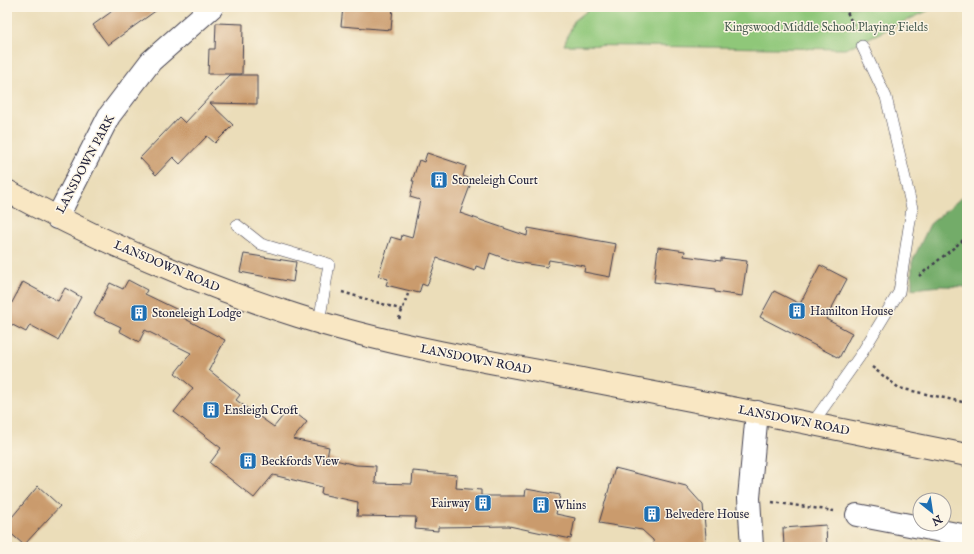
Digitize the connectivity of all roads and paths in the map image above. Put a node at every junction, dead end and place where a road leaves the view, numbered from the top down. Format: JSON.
{"nodes":[{"id":1,"x":212,"y":7,"type":"edge"},
{"id":2,"x":845,"y":7,"type":"edge"},
{"id":3,"x":862,"y":46,"type":"joint"},
{"id":4,"x":7,"y":191,"type":"edge"},
{"id":5,"x":57,"y":218,"type":"junction"},
{"id":6,"x":237,"y":224,"type":"dead end"},
{"id":7,"x":967,"y":237,"type":"edge"},
{"id":8,"x":326,"y":286,"type":"junction"},
{"id":9,"x":898,"y":292,"type":"junction"},
{"id":10,"x":403,"y":310,"type":"dead end"},
{"id":11,"x":319,"y":322,"type":"junction"},
{"id":12,"x":860,"y":356,"type":"junction"},
{"id":13,"x":967,"y":402,"type":"edge"},
{"id":14,"x":757,"y":412,"type":"junction"},
{"id":15,"x":812,"y":424,"type":"junction"},
{"id":16,"x":967,"y":455,"type":"edge"},
{"id":17,"x":766,"y":501,"type":"dead end"},
{"id":18,"x":857,"y":515,"type":"joint"},
{"id":19,"x":963,"y":539,"type":"edge"},
{"id":20,"x":752,"y":547,"type":"edge"}],
"edges":[{"from":1,"to":5,"type":"street","name":"LANSDOWN PARK"},
{"from":2,"to":3,"type":"path"},
{"from":3,"to":9,"type":"lane"},
{"from":4,"to":5,"type":"street","name":"LANSDOWN ROAD"},
{"from":5,"to":11,"type":"street","name":"LANSDOWN ROAD"},
{"from":6,"to":8,"type":"lane"},
{"from":7,"to":9,"type":"path"},
{"from":8,"to":10,"type":"path"},
{"from":8,"to":11,"type":"lane"},
{"from":9,"to":12,"type":"lane"},
{"from":11,"to":14,"type":"street","name":"LANSDOWN ROAD"},
{"from":12,"to":13,"type":"path"},
{"from":12,"to":15,"type":"lane"},
{"from":14,"to":15,"type":"street","name":"LANSDOWN ROAD"},
{"from":14,"to":20,"type":"street"},
{"from":15,"to":16,"type":"street","name":"LANSDOWN ROAD"},
{"from":17,"to":18,"type":"path"},
{"from":18,"to":19,"type":"street"}]}
